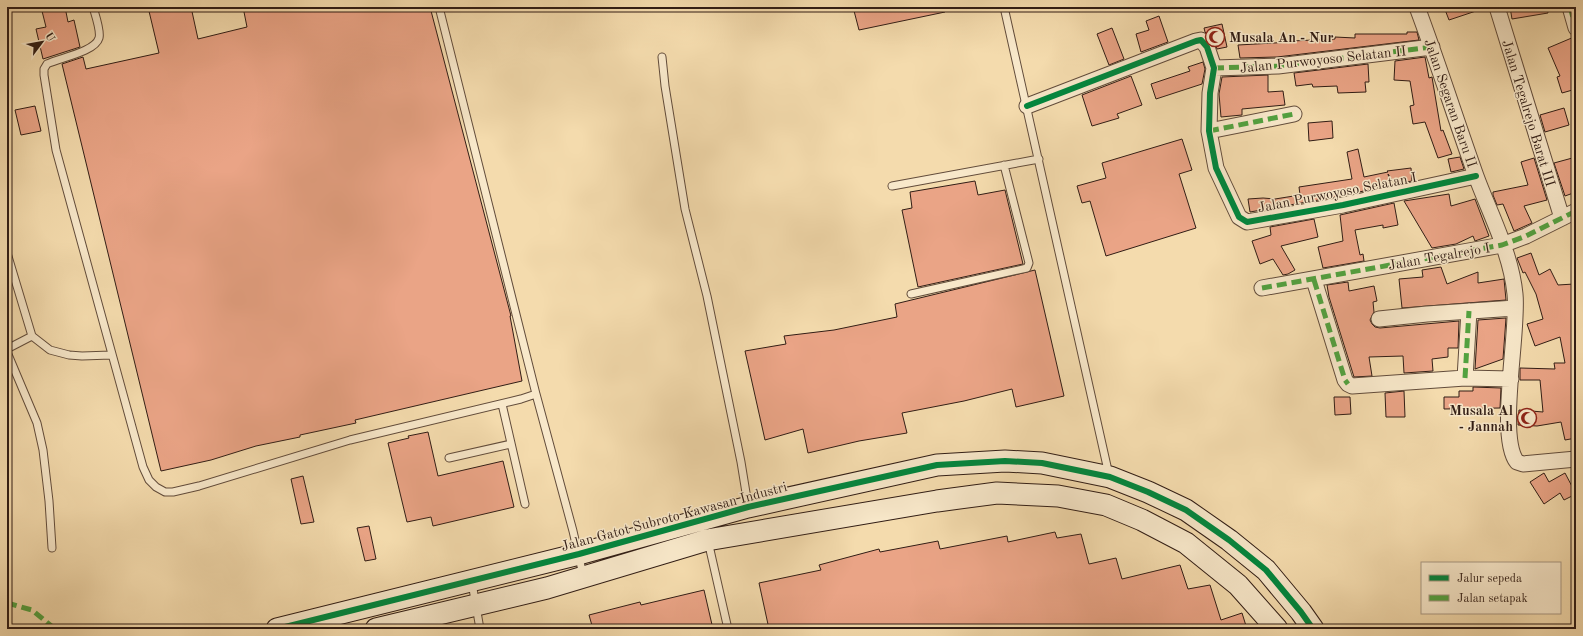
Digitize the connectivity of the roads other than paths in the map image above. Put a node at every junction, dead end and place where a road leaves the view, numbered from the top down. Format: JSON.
{"nodes":[{"id":1,"x":93,"y":7,"type":"edge"},
{"id":2,"x":439,"y":7,"type":"edge"},
{"id":3,"x":1004,"y":7,"type":"edge"},
{"id":4,"x":1417,"y":7,"type":"edge"},
{"id":5,"x":1497,"y":7,"type":"edge"},
{"id":6,"x":1570,"y":7,"type":"edge"},
{"id":7,"x":1576,"y":28,"type":"edge"},
{"id":8,"x":1432,"y":47,"type":"junction"},
{"id":9,"x":662,"y":57,"type":"dead end"},
{"id":10,"x":1214,"y":68,"type":"junction"},
{"id":11,"x":1027,"y":106,"type":"junction"},
{"id":12,"x":1294,"y":114,"type":"dead end"},
{"id":13,"x":1209,"y":131,"type":"junction"},
{"id":14,"x":1039,"y":159,"type":"junction"},
{"id":15,"x":1004,"y":165,"type":"junction"},
{"id":16,"x":1476,"y":176,"type":"junction"},
{"id":17,"x":892,"y":186,"type":"dead end"},
{"id":18,"x":1576,"y":211,"type":"edge"},
{"id":19,"x":1562,"y":218,"type":"junction"},
{"id":20,"x":1502,"y":245,"type":"junction"},
{"id":21,"x":7,"y":253,"type":"edge"},
{"id":22,"x":1314,"y":280,"type":"junction"},
{"id":23,"x":1262,"y":288,"type":"dead end"},
{"id":24,"x":911,"y":294,"type":"dead end"},
{"id":25,"x":1515,"y":308,"type":"junction"},
{"id":26,"x":1469,"y":311,"type":"junction"},
{"id":27,"x":1379,"y":319,"type":"dead end"},
{"id":28,"x":32,"y":336,"type":"junction"},
{"id":29,"x":7,"y":351,"type":"edge"},
{"id":30,"x":111,"y":355,"type":"junction"},
{"id":31,"x":1466,"y":378,"type":"junction"},
{"id":32,"x":1511,"y":379,"type":"junction"},
{"id":33,"x":536,"y":394,"type":"junction"},
{"id":34,"x":502,"y":404,"type":"junction"},
{"id":35,"x":511,"y":444,"type":"junction"},
{"id":36,"x":449,"y":458,"type":"dead end"},
{"id":37,"x":1576,"y":458,"type":"edge"},
{"id":38,"x":1110,"y":477,"type":"junction"},
{"id":39,"x":525,"y":504,"type":"dead end"},
{"id":40,"x":748,"y":507,"type":"junction"},
{"id":41,"x":705,"y":530,"type":"junction"},
{"id":42,"x":52,"y":548,"type":"dead end"},
{"id":43,"x":579,"y":554,"type":"junction"},
{"id":44,"x":584,"y":578,"type":"junction"},
{"id":45,"x":472,"y":580,"type":"junction"},
{"id":46,"x":476,"y":606,"type":"junction"},
{"id":47,"x":277,"y":629,"type":"edge"},
{"id":48,"x":376,"y":629,"type":"edge"},
{"id":49,"x":480,"y":629,"type":"edge"},
{"id":50,"x":728,"y":629,"type":"edge"},
{"id":51,"x":1277,"y":629,"type":"edge"},
{"id":52,"x":1313,"y":629,"type":"edge"}],
"edges":[{"from":1,"to":30,"type":"lane"},
{"from":2,"to":33,"type":"lane"},
{"from":3,"to":11,"type":"lane"},
{"from":4,"to":8,"type":"street","name":"Jalan Segaran Baru II"},
{"from":5,"to":19,"type":"street","name":"Jalan Tegalrejo Barat III"},
{"from":6,"to":7,"type":"street"},
{"from":8,"to":10,"type":"street","name":"Jalan Purwoyoso Selatan II"},
{"from":8,"to":16,"type":"street","name":"Jalan Segaran Baru II"},
{"from":9,"to":40,"type":"lane"},
{"from":10,"to":11,"type":"street","name":"Jalan Purwoyoso Selatan I"},
{"from":10,"to":13,"type":"street","name":"Jalan Purwoyoso Selatan I"},
{"from":11,"to":14,"type":"lane"},
{"from":12,"to":13,"type":"street"},
{"from":13,"to":16,"type":"street","name":"Jalan Purwoyoso Selatan I"},
{"from":14,"to":15,"type":"lane"},
{"from":14,"to":38,"type":"lane"},
{"from":15,"to":17,"type":"lane"},
{"from":15,"to":24,"type":"lane"},
{"from":16,"to":20,"type":"street","name":"Jalan Segaran Baru II"},
{"from":18,"to":19,"type":"street"},
{"from":19,"to":20,"type":"street"},
{"from":20,"to":22,"type":"street","name":"Jalan Tegalrejo I"},
{"from":20,"to":25,"type":"street","name":"Jalan Tegalrejo I"},
{"from":21,"to":28,"type":"lane"},
{"from":22,"to":23,"type":"street","name":"Jalan Tegalrejo I"},
{"from":22,"to":31,"type":"street"},
{"from":25,"to":26,"type":"street"},
{"from":25,"to":32,"type":"street","name":"Jalan Tegalrejo I"},
{"from":26,"to":27,"type":"street"},
{"from":26,"to":31,"type":"street"},
{"from":28,"to":29,"type":"lane"},
{"from":28,"to":30,"type":"lane"},
{"from":29,"to":42,"type":"lane"},
{"from":30,"to":34,"type":"lane"},
{"from":31,"to":32,"type":"street"},
{"from":32,"to":37,"type":"street","name":"Jalan Tegalrejo I"},
{"from":33,"to":34,"type":"lane"},
{"from":33,"to":43,"type":"lane"},
{"from":34,"to":35,"type":"lane"},
{"from":35,"to":36,"type":"lane"},
{"from":35,"to":39,"type":"lane"},
{"from":38,"to":40,"type":"street","name":"Jalan Gatot Subroto Kawasan Industri"},
{"from":38,"to":52,"type":"street","name":"Jalan Gatot Subroto Kawasan Industri"},
{"from":40,"to":41,"type":"street","name":"Jalan Gatot Subroto Kawasan Industri"},
{"from":41,"to":43,"type":"street","name":"Jalan Gatot Subroto Kawasan Industri"},
{"from":41,"to":44,"type":"street","name":"Jalan Gatot Subroto Kawasan Industri"},
{"from":41,"to":50,"type":"lane"},
{"from":41,"to":51,"type":"street","name":"Jalan Gatot Subroto Kawasan Industri"},
{"from":43,"to":44,"type":"lane"},
{"from":43,"to":45,"type":"street","name":"Jalan Gatot Subroto Kawasan Industri"},
{"from":44,"to":46,"type":"street","name":"Jalan Gatot Subroto Kawasan Industri"},
{"from":45,"to":46,"type":"lane"},
{"from":45,"to":47,"type":"street","name":"Jalan Gatot Subroto Kawasan Industri"},
{"from":46,"to":48,"type":"street","name":"Jalan Gatot Subroto Kawasan Industri"},
{"from":46,"to":49,"type":"lane"}]}
